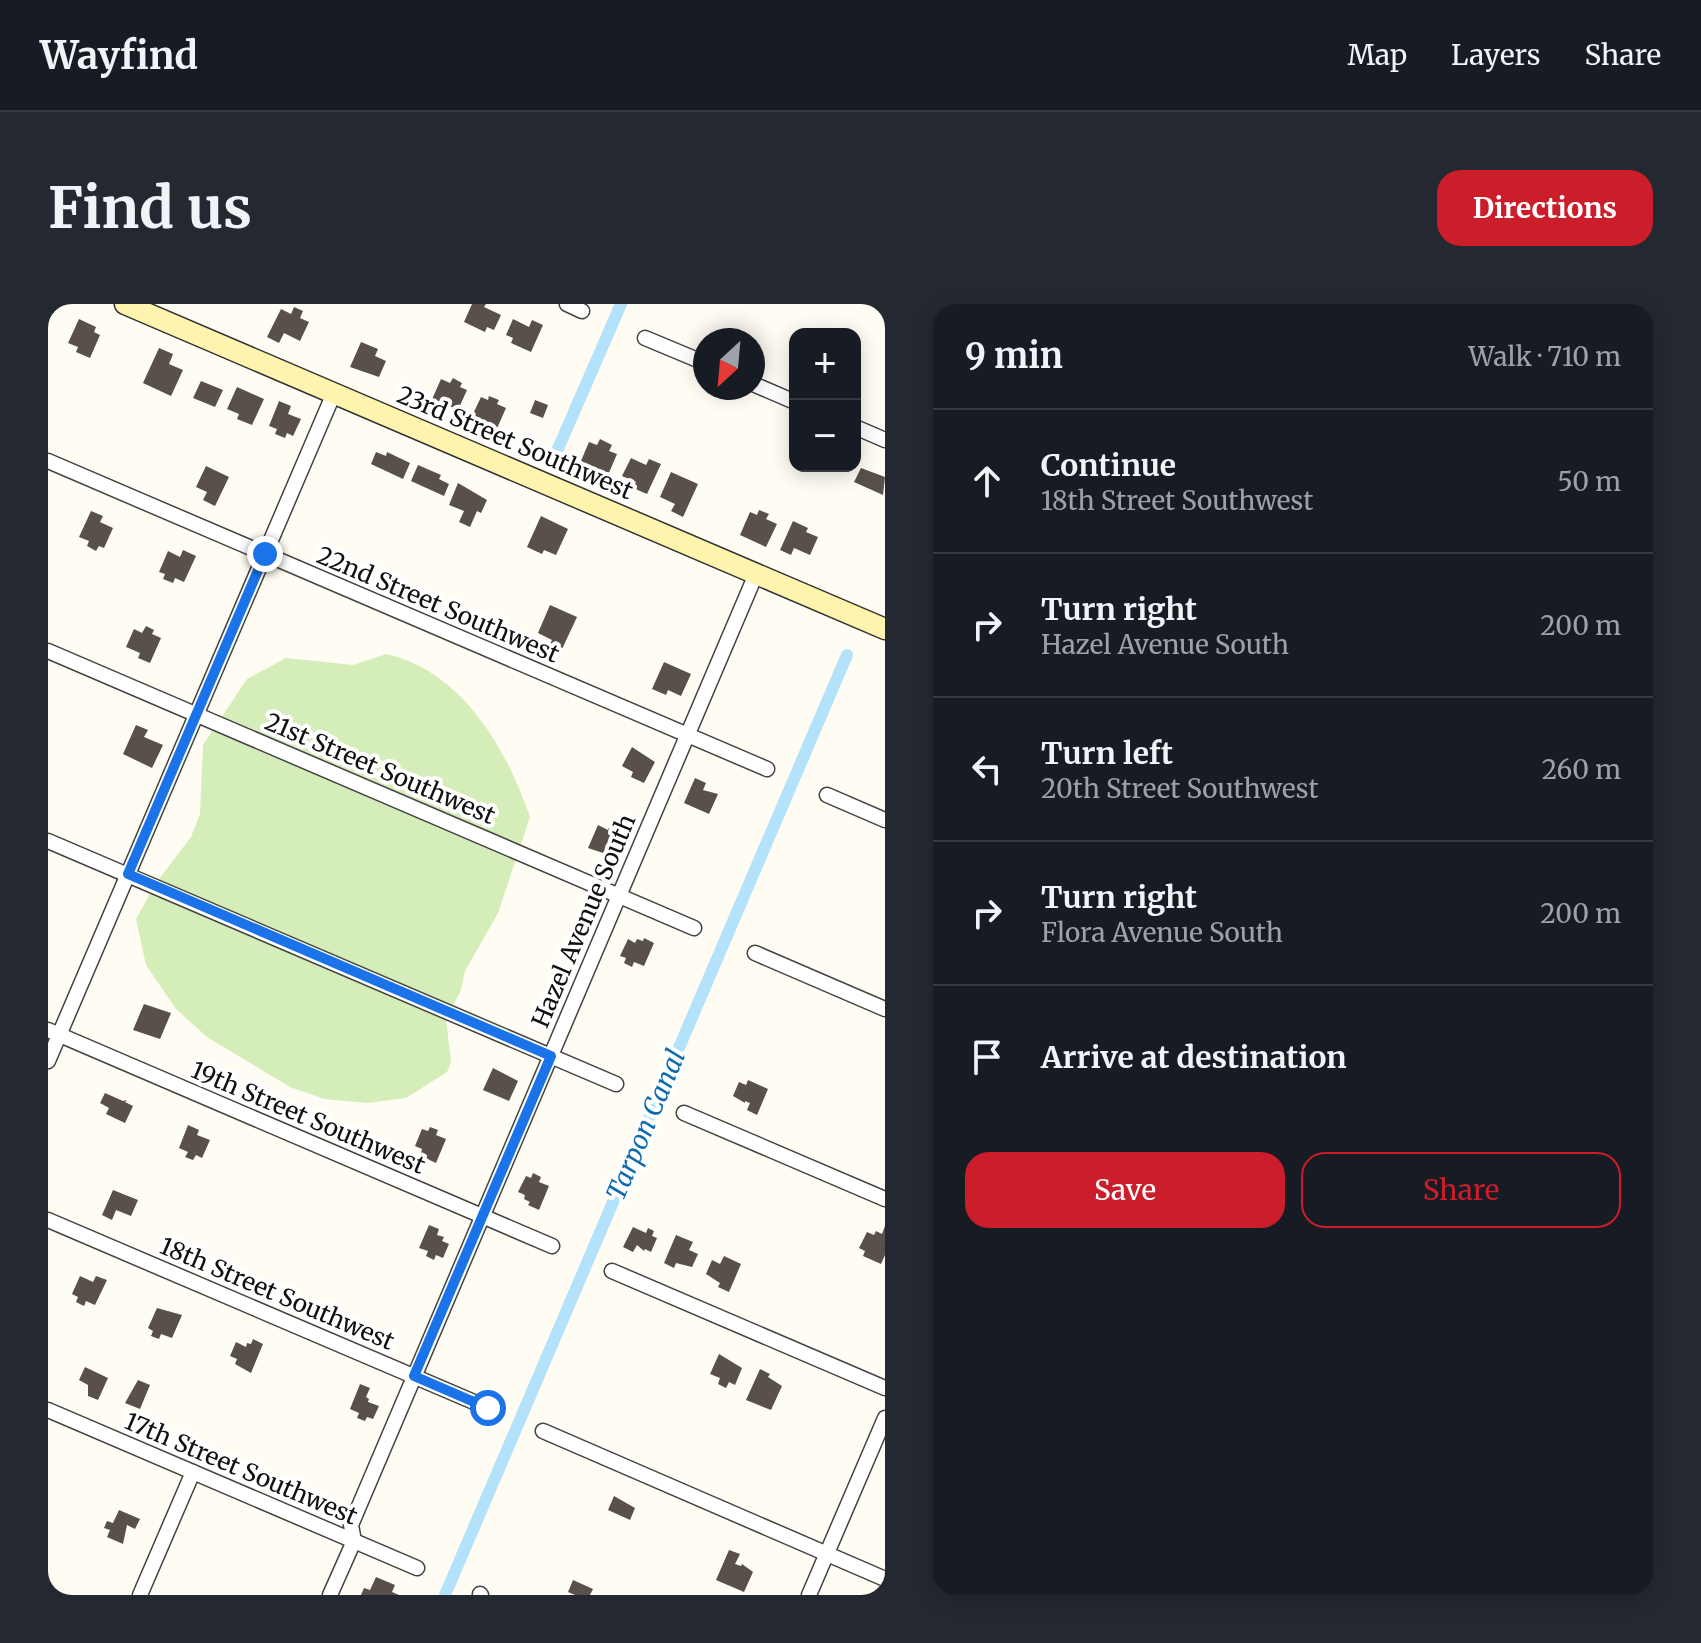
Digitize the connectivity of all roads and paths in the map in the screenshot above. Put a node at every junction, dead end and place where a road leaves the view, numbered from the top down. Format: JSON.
{"nodes":[{"id":1,"x":125,"y":304,"type":"edge"},
{"id":2,"x":567,"y":304,"type":"edge"},
{"id":3,"x":582,"y":311,"type":"dead end"},
{"id":4,"x":645,"y":338,"type":"dead end"},
{"id":5,"x":693,"y":358,"type":"edge"},
{"id":6,"x":765,"y":389,"type":"edge"},
{"id":7,"x":334,"y":393,"type":"junction"},
{"id":8,"x":790,"y":400,"type":"edge"},
{"id":9,"x":861,"y":430,"type":"edge"},
{"id":10,"x":885,"y":440,"type":"edge"},
{"id":11,"x":48,"y":461,"type":"edge"},
{"id":12,"x":265,"y":554,"type":"junction"},
{"id":13,"x":756,"y":574,"type":"junction"},
{"id":14,"x":885,"y":629,"type":"edge"},
{"id":15,"x":48,"y":651,"type":"edge"},
{"id":16,"x":196,"y":714,"type":"junction"},
{"id":17,"x":688,"y":735,"type":"junction"},
{"id":18,"x":767,"y":769,"type":"dead end"},
{"id":19,"x":827,"y":795,"type":"dead end"},
{"id":20,"x":885,"y":820,"type":"edge"},
{"id":21,"x":48,"y":841,"type":"edge"},
{"id":22,"x":128,"y":874,"type":"junction"},
{"id":23,"x":620,"y":895,"type":"junction"},
{"id":24,"x":694,"y":928,"type":"dead end"},
{"id":25,"x":755,"y":953,"type":"dead end"},
{"id":26,"x":885,"y":1009,"type":"edge"},
{"id":27,"x":54,"y":1033,"type":"edge"},
{"id":28,"x":551,"y":1056,"type":"junction"},
{"id":29,"x":48,"y":1061,"type":"edge"},
{"id":30,"x":616,"y":1084,"type":"dead end"},
{"id":31,"x":684,"y":1113,"type":"dead end"},
{"id":32,"x":885,"y":1199,"type":"edge"},
{"id":33,"x":482,"y":1216,"type":"junction"},
{"id":34,"x":48,"y":1220,"type":"edge"},
{"id":35,"x":552,"y":1246,"type":"dead end"},
{"id":36,"x":612,"y":1271,"type":"dead end"},
{"id":37,"x":414,"y":1376,"type":"junction"},
{"id":38,"x":885,"y":1388,"type":"edge"},
{"id":39,"x":488,"y":1408,"type":"dead end"},
{"id":40,"x":48,"y":1410,"type":"edge"},
{"id":41,"x":885,"y":1418,"type":"edge"},
{"id":42,"x":543,"y":1431,"type":"dead end"},
{"id":43,"x":193,"y":1472,"type":"junction"},
{"id":44,"x":354,"y":1541,"type":"junction"},
{"id":45,"x":827,"y":1553,"type":"junction"},
{"id":46,"x":417,"y":1568,"type":"dead end"},
{"id":47,"x":885,"y":1579,"type":"edge"},
{"id":48,"x":140,"y":1595,"type":"edge"},
{"id":49,"x":330,"y":1595,"type":"edge"},
{"id":50,"x":809,"y":1595,"type":"edge"}],
"edges":[{"from":1,"to":7,"type":"street","name":"23rd Street Southwest"},
{"from":2,"to":3,"type":"street"},
{"from":4,"to":5,"type":"street"},
{"from":6,"to":8,"type":"street"},
{"from":7,"to":12,"type":"street"},
{"from":7,"to":13,"type":"street","name":"23rd Street Southwest"},
{"from":9,"to":10,"type":"street"},
{"from":11,"to":12,"type":"street","name":"22nd Street Southwest"},
{"from":12,"to":16,"type":"street"},
{"from":12,"to":17,"type":"street","name":"22nd Street Southwest"},
{"from":13,"to":14,"type":"street","name":"23rd Street Southwest"},
{"from":13,"to":17,"type":"street","name":"Hazel Avenue South"},
{"from":15,"to":16,"type":"street","name":"21st Street Southwest"},
{"from":16,"to":22,"type":"street"},
{"from":16,"to":23,"type":"street","name":"21st Street Southwest"},
{"from":17,"to":18,"type":"street","name":"22nd Street Southwest"},
{"from":17,"to":23,"type":"street","name":"Hazel Avenue South"},
{"from":19,"to":20,"type":"street"},
{"from":21,"to":22,"type":"street"},
{"from":22,"to":27,"type":"street"},
{"from":22,"to":28,"type":"street"},
{"from":23,"to":24,"type":"street","name":"21st Street Southwest"},
{"from":23,"to":28,"type":"street","name":"Hazel Avenue South"},
{"from":25,"to":26,"type":"street"},
{"from":27,"to":29,"type":"street"},
{"from":27,"to":33,"type":"street","name":"19th Street Southwest"},
{"from":28,"to":30,"type":"street"},
{"from":28,"to":33,"type":"street","name":"Hazel Avenue South"},
{"from":31,"to":32,"type":"street"},
{"from":33,"to":35,"type":"street","name":"19th Street Southwest"},
{"from":33,"to":37,"type":"street","name":"Hazel Avenue South"},
{"from":34,"to":37,"type":"street","name":"18th Street Southwest"},
{"from":36,"to":38,"type":"street"},
{"from":37,"to":39,"type":"street","name":"18th Street Southwest"},
{"from":37,"to":44,"type":"street","name":"Hazel Avenue South"},
{"from":40,"to":43,"type":"street","name":"17th Street Southwest"},
{"from":41,"to":45,"type":"street"},
{"from":42,"to":45,"type":"street"},
{"from":43,"to":44,"type":"street","name":"17th Street Southwest"},
{"from":43,"to":48,"type":"street"},
{"from":44,"to":46,"type":"street","name":"17th Street Southwest"},
{"from":44,"to":49,"type":"street","name":"Hazel Avenue South"},
{"from":45,"to":47,"type":"street"},
{"from":45,"to":50,"type":"street"}]}
